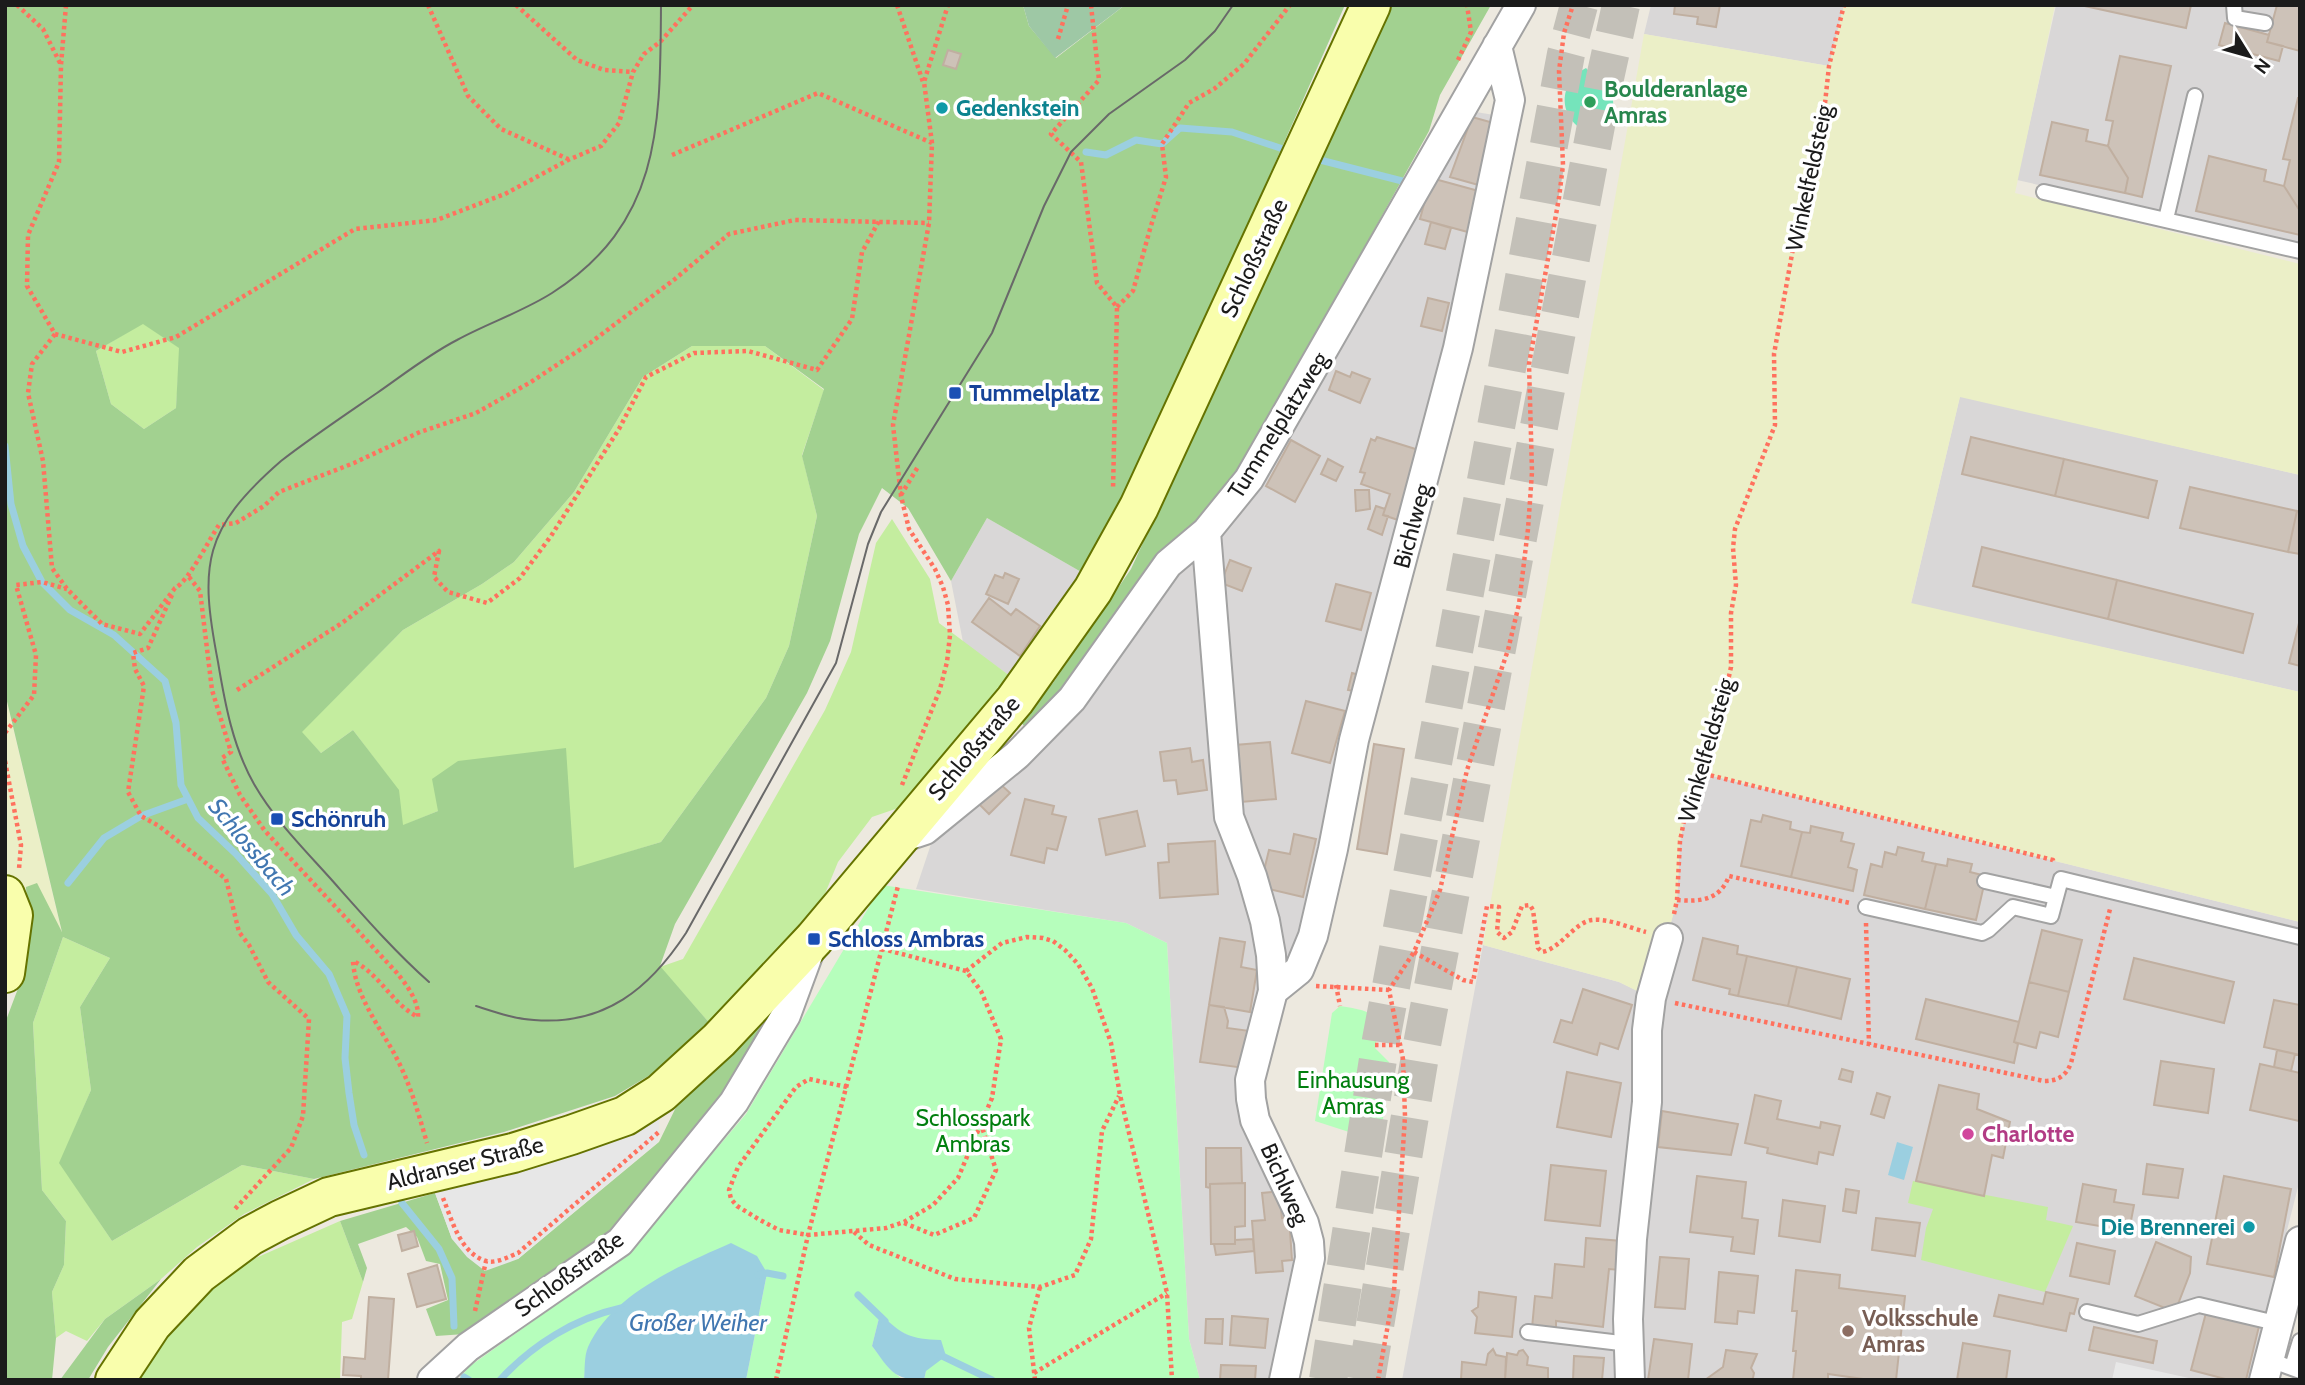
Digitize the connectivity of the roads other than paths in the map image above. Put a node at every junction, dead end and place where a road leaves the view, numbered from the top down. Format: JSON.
{"nodes":[{"id":1,"x":1371,"y":5,"type":"edge"},
{"id":2,"x":1521,"y":5,"type":"edge"},
{"id":3,"x":2234,"y":5,"type":"edge"},
{"id":4,"x":2264,"y":23,"type":"dead end"},
{"id":5,"x":1497,"y":46,"type":"junction"},
{"id":6,"x":2195,"y":96,"type":"dead end"},
{"id":7,"x":2044,"y":192,"type":"dead end"},
{"id":8,"x":2166,"y":219,"type":"junction"},
{"id":9,"x":2300,"y":251,"type":"edge"},
{"id":10,"x":1206,"y":532,"type":"junction"},
{"id":11,"x":898,"y":839,"type":"junction"},
{"id":12,"x":1985,"y":881,"type":"dead end"},
{"id":13,"x":2056,"y":897,"type":"junction"},
{"id":14,"x":9,"y":905,"type":"edge"},
{"id":15,"x":1866,"y":906,"type":"road end"},
{"id":16,"x":2300,"y":937,"type":"edge"},
{"id":17,"x":1668,"y":938,"type":"road end"},
{"id":18,"x":814,"y":939,"type":"junction"},
{"id":19,"x":5,"y":973,"type":"edge"},
{"id":20,"x":1283,"y":984,"type":"junction"},
{"id":21,"x":2300,"y":1241,"type":"edge"},
{"id":22,"x":2295,"y":1287,"type":"edge"},
{"id":23,"x":2087,"y":1312,"type":"dead end"},
{"id":24,"x":1528,"y":1332,"type":"dead end"},
{"id":25,"x":2290,"y":1332,"type":"edge"},
{"id":26,"x":1629,"y":1344,"type":"junction"},
{"id":27,"x":2281,"y":1370,"type":"edge"},
{"id":28,"x":115,"y":1380,"type":"edge"},
{"id":29,"x":432,"y":1380,"type":"edge"},
{"id":30,"x":1284,"y":1380,"type":"edge"},
{"id":31,"x":1630,"y":1380,"type":"edge"}],
"edges":[{"from":1,"to":11,"type":"main road","name":"Schloßstraße"},
{"from":2,"to":5,"type":"street","name":"Tummelplatzweg"},
{"from":3,"to":4,"type":"lane"},
{"from":5,"to":10,"type":"street","name":"Tummelplatzweg"},
{"from":5,"to":20,"type":"street","name":"Bichlweg"},
{"from":6,"to":8,"type":"lane"},
{"from":7,"to":8,"type":"lane"},
{"from":8,"to":9,"type":"lane"},
{"from":10,"to":11,"type":"street","name":"Tummelplatzweg"},
{"from":10,"to":20,"type":"street","name":"Bichlweg"},
{"from":11,"to":18,"type":"main road","name":"Schloßstraße"},
{"from":12,"to":13,"type":"lane"},
{"from":13,"to":15,"type":"lane"},
{"from":13,"to":16,"type":"lane"},
{"from":14,"to":19,"type":"main road"},
{"from":17,"to":26,"type":"street"},
{"from":18,"to":28,"type":"main road","name":"Aldranser Straße"},
{"from":18,"to":29,"type":"street","name":"Schloßstraße"},
{"from":20,"to":30,"type":"street","name":"Bichlweg"},
{"from":21,"to":22,"type":"street"},
{"from":22,"to":25,"type":"street"},
{"from":23,"to":25,"type":"lane"},
{"from":24,"to":26,"type":"lane"},
{"from":25,"to":27,"type":"street"},
{"from":26,"to":31,"type":"street"}]}
